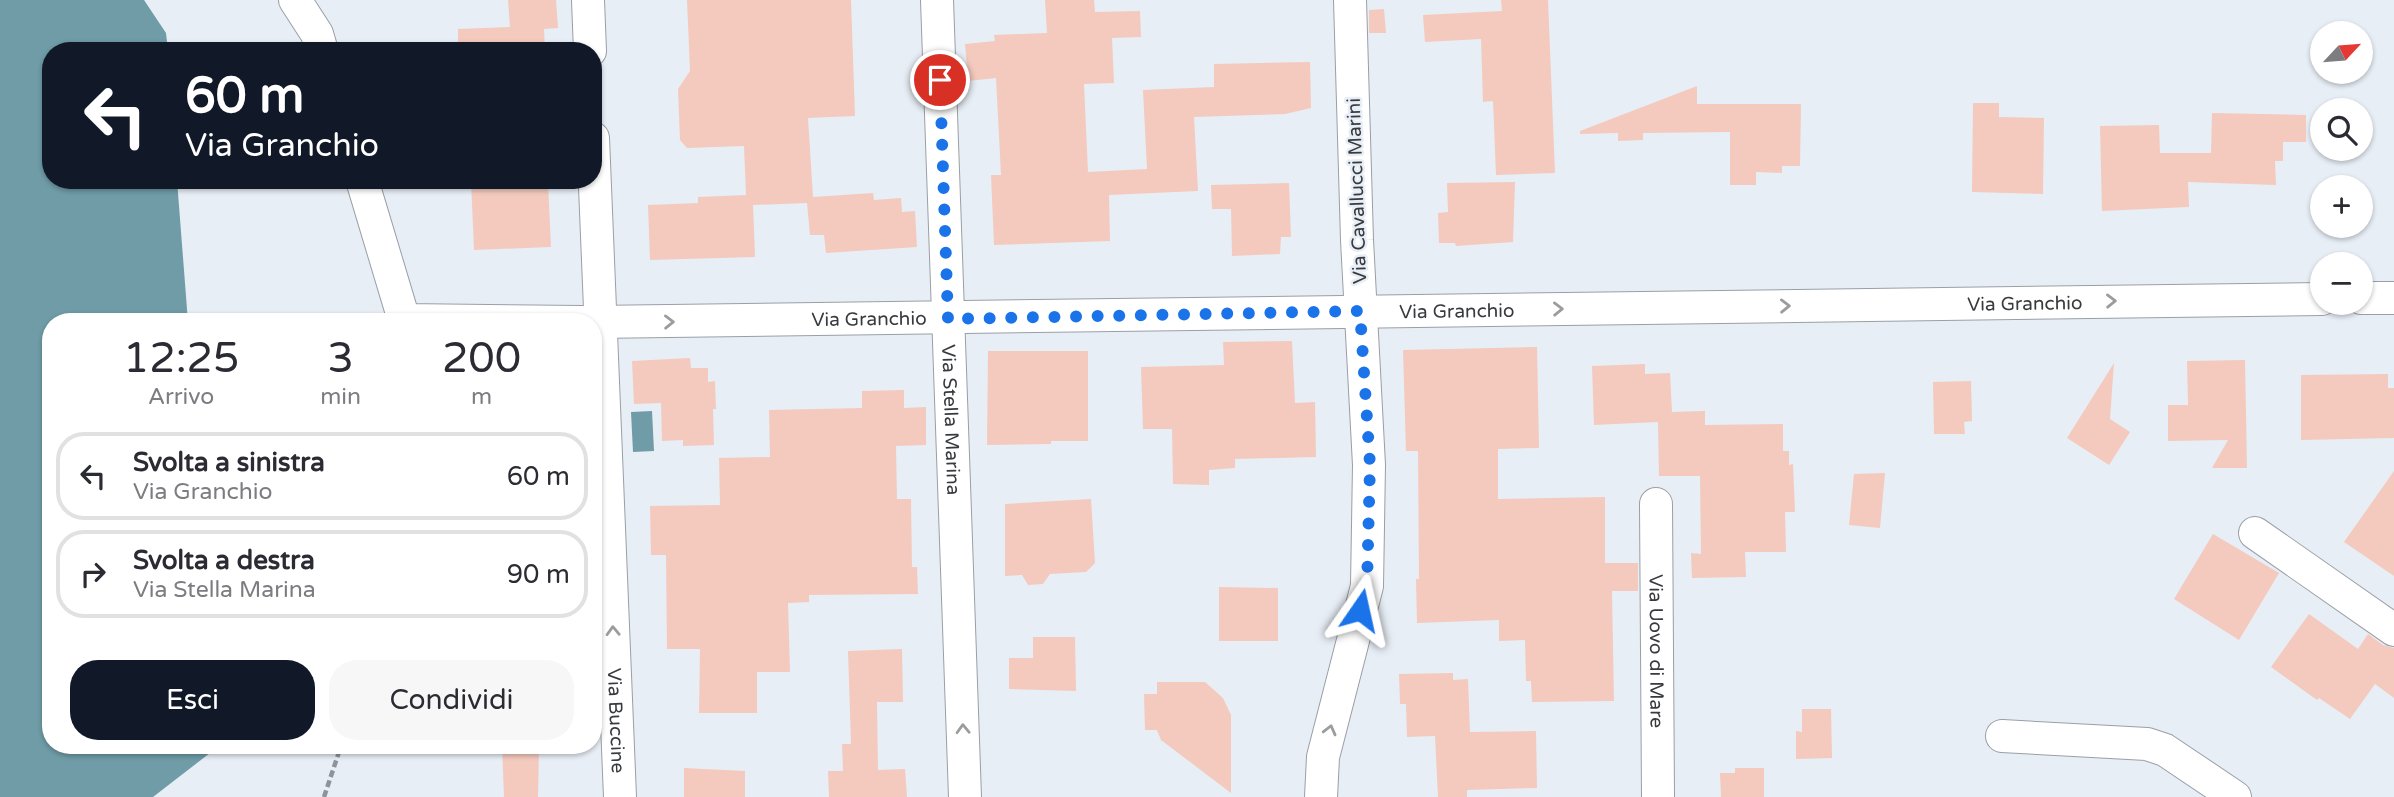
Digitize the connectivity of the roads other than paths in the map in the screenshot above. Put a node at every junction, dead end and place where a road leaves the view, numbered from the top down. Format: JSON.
{"nodes":[{"id":1,"x":295,"y":0,"type":"edge"},
{"id":2,"x":588,"y":0,"type":"edge"},
{"id":3,"x":937,"y":0,"type":"edge"},
{"id":4,"x":1350,"y":0,"type":"edge"},
{"id":5,"x":319,"y":42,"type":"edge"},
{"id":6,"x":590,"y":42,"type":"edge"},
{"id":7,"x":365,"y":189,"type":"edge"},
{"id":8,"x":593,"y":189,"type":"edge"},
{"id":9,"x":2373,"y":298,"type":"edge"},
{"id":10,"x":2394,"y":298,"type":"edge"},
{"id":11,"x":2310,"y":299,"type":"edge"},
{"id":12,"x":1360,"y":311,"type":"junction"},
{"id":13,"x":402,"y":313,"type":"edge"},
{"id":14,"x":592,"y":313,"type":"edge"},
{"id":15,"x":948,"y":319,"type":"junction"},
{"id":16,"x":602,"y":322,"type":"edge"},
{"id":17,"x":602,"y":492,"type":"edge"},
{"id":18,"x":1656,"y":504,"type":"dead end"},
{"id":19,"x":2255,"y":533,"type":"dead end"},
{"id":20,"x":2394,"y":630,"type":"edge"},
{"id":21,"x":2002,"y":736,"type":"dead end"},
{"id":22,"x":620,"y":797,"type":"edge"},
{"id":23,"x":965,"y":797,"type":"edge"},
{"id":24,"x":1321,"y":797,"type":"edge"},
{"id":25,"x":1658,"y":797,"type":"edge"},
{"id":26,"x":2235,"y":797,"type":"edge"}],
"edges":[{"from":1,"to":5,"type":"street"},
{"from":2,"to":6,"type":"street"},
{"from":3,"to":15,"type":"street","name":"Via Stella Marina"},
{"from":4,"to":12,"type":"street","name":"Via Cavallucci Marini"},
{"from":7,"to":13,"type":"street","name":"Via Granchio"},
{"from":8,"to":14,"type":"street","name":"Via Buccine"},
{"from":9,"to":10,"type":"street"},
{"from":12,"to":11,"type":"street","name":"Via Granchio","one_way":true},
{"from":12,"to":15,"type":"street","name":"Via Granchio"},
{"from":24,"to":12,"type":"street","name":"Via Cavallucci Marini","one_way":true},
{"from":16,"to":15,"type":"street","name":"Via Granchio","one_way":true},
{"from":23,"to":15,"type":"street","name":"Via Stella Marina","one_way":true},
{"from":22,"to":17,"type":"street","name":"Via Buccine","one_way":true},
{"from":18,"to":25,"type":"street","name":"Via Uovo di Mare"},
{"from":19,"to":20,"type":"street"},
{"from":21,"to":26,"type":"street"}]}
